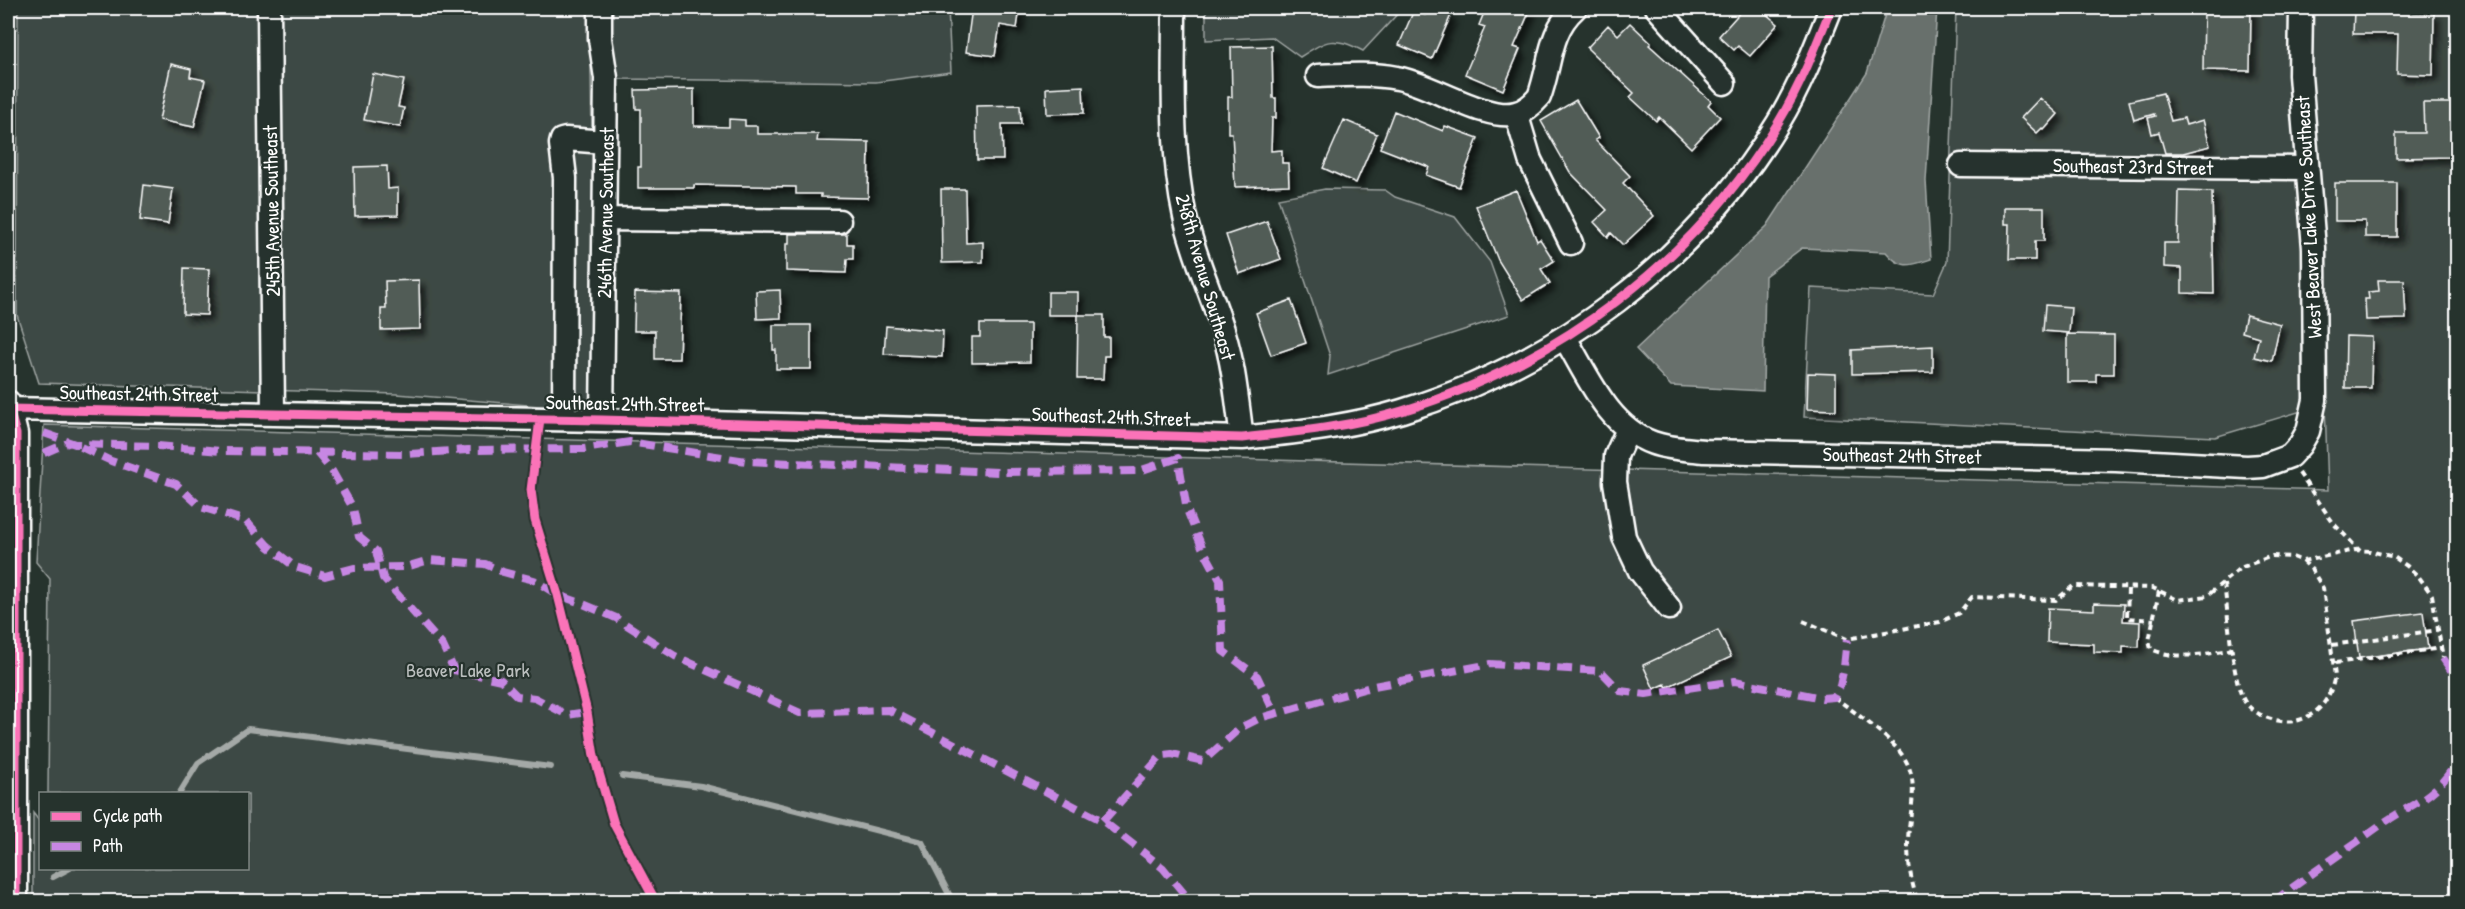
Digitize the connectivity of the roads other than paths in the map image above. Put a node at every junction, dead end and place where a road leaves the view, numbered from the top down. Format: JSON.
{"nodes":[{"id":1,"x":269,"y":8,"type":"edge"},
{"id":2,"x":600,"y":8,"type":"edge"},
{"id":3,"x":1174,"y":8,"type":"edge"},
{"id":4,"x":1575,"y":8,"type":"edge"},
{"id":5,"x":1656,"y":8,"type":"edge"},
{"id":6,"x":1831,"y":8,"type":"edge"},
{"id":7,"x":2301,"y":8,"type":"edge"},
{"id":8,"x":1318,"y":76,"type":"dead end"},
{"id":9,"x":1724,"y":83,"type":"dead end"},
{"id":10,"x":1516,"y":113,"type":"junction"},
{"id":11,"x":605,"y":142,"type":"junction"},
{"id":12,"x":1961,"y":165,"type":"dead end"},
{"id":13,"x":2306,"y":168,"type":"junction"},
{"id":14,"x":605,"y":219,"type":"junction"},
{"id":15,"x":839,"y":221,"type":"dead end"},
{"id":16,"x":1570,"y":243,"type":"dead end"},
{"id":17,"x":1564,"y":338,"type":"junction"},
{"id":18,"x":8,"y":407,"type":"edge"},
{"id":19,"x":273,"y":414,"type":"junction"},
{"id":20,"x":564,"y":419,"type":"junction"},
{"id":21,"x":602,"y":420,"type":"junction"},
{"id":22,"x":1628,"y":429,"type":"junction"},
{"id":23,"x":1242,"y":438,"type":"junction"},
{"id":24,"x":2290,"y":456,"type":"joint"},
{"id":25,"x":1669,"y":608,"type":"dead end"},
{"id":26,"x":12,"y":644,"type":"edge"},
{"id":27,"x":16,"y":902,"type":"edge"}],
"edges":[{"from":1,"to":19,"type":"street","name":"245th Avenue Southeast"},
{"from":2,"to":11,"type":"street","name":"246th Avenue Southeast"},
{"from":3,"to":23,"type":"street","name":"248th Avenue Southeast"},
{"from":4,"to":10,"type":"street"},
{"from":5,"to":9,"type":"street"},
{"from":6,"to":17,"type":"street","name":"Southeast 24th Street"},
{"from":7,"to":13,"type":"street","name":"West Beaver Lake Drive Southeast"},
{"from":8,"to":10,"type":"street"},
{"from":10,"to":16,"type":"street"},
{"from":11,"to":14,"type":"street","name":"246th Avenue Southeast"},
{"from":11,"to":20,"type":"street"},
{"from":12,"to":13,"type":"street","name":"Southeast 23rd Street"},
{"from":13,"to":24,"type":"street","name":"West Beaver Lake Drive Southeast"},
{"from":14,"to":15,"type":"street"},
{"from":14,"to":21,"type":"street","name":"246th Avenue Southeast"},
{"from":17,"to":22,"type":"street","name":"Southeast 24th Street"},
{"from":17,"to":23,"type":"street","name":"Southeast 24th Street"},
{"from":18,"to":19,"type":"street","name":"Southeast 24th Street"},
{"from":18,"to":26,"type":"street"},
{"from":19,"to":20,"type":"street","name":"Southeast 24th Street"},
{"from":20,"to":21,"type":"street","name":"Southeast 24th Street"},
{"from":21,"to":23,"type":"street","name":"Southeast 24th Street"},
{"from":22,"to":24,"type":"street","name":"Southeast 24th Street"},
{"from":22,"to":25,"type":"street"},
{"from":26,"to":27,"type":"street"}]}
